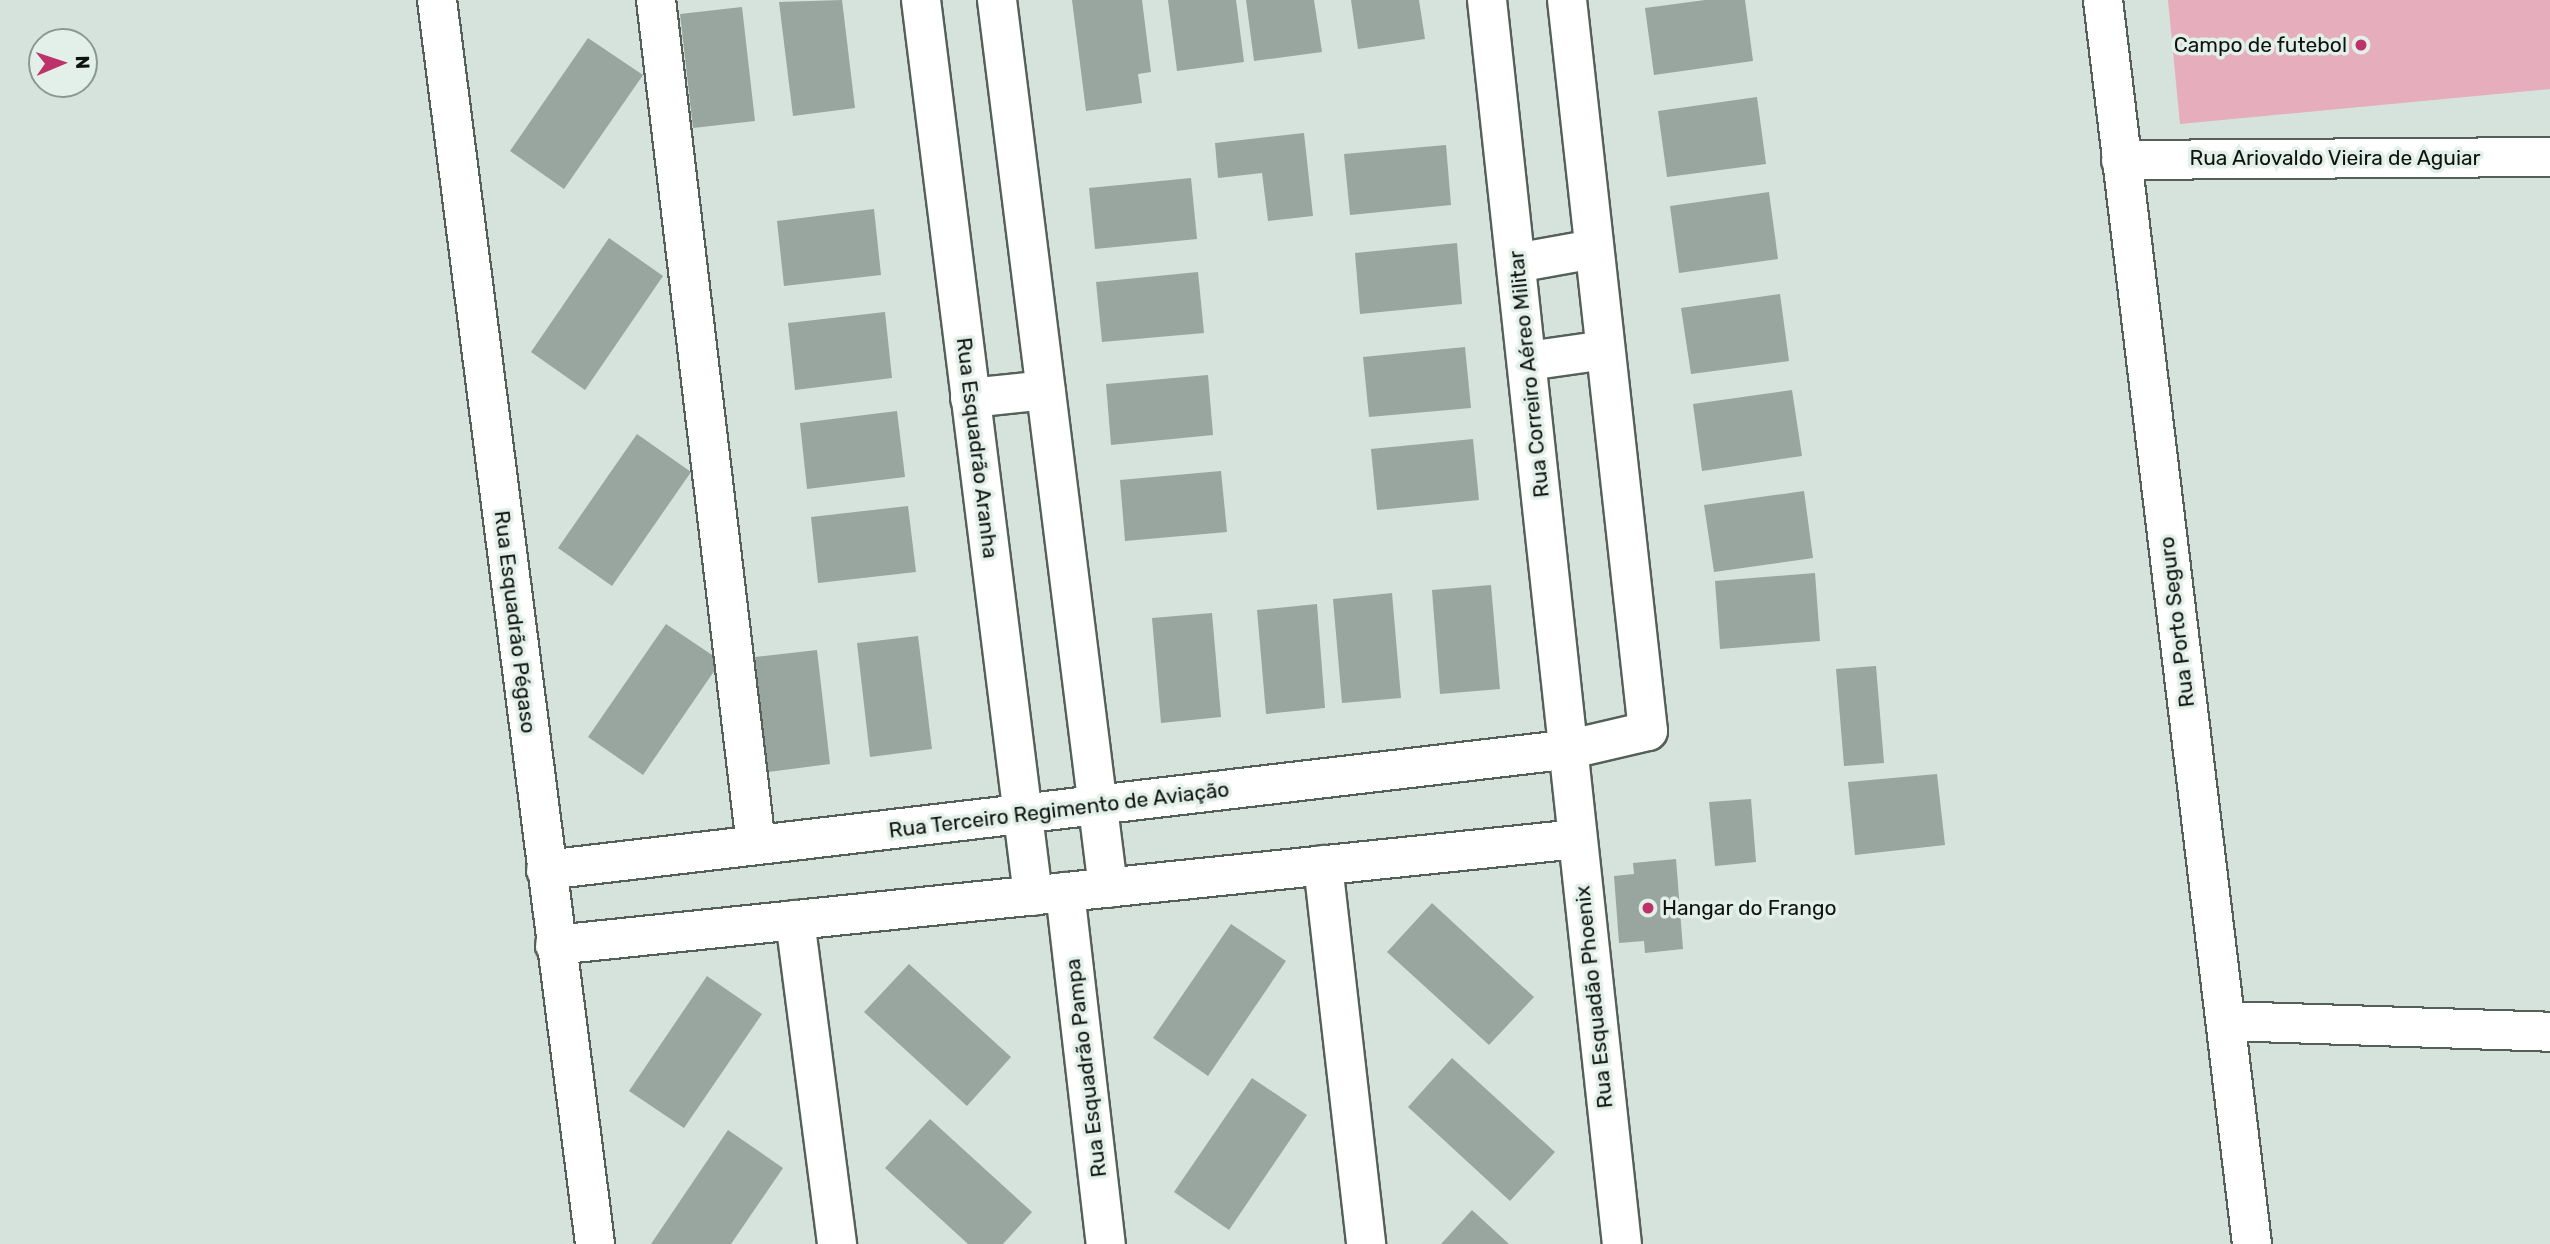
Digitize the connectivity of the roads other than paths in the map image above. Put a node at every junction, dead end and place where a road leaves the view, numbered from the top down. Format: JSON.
{"nodes":[{"id":1,"x":437,"y":0,"type":"edge"},
{"id":2,"x":656,"y":0,"type":"edge"},
{"id":3,"x":921,"y":0,"type":"edge"},
{"id":4,"x":997,"y":0,"type":"edge"},
{"id":5,"x":1487,"y":0,"type":"edge"},
{"id":6,"x":1567,"y":0,"type":"edge"},
{"id":7,"x":2102,"y":0,"type":"edge"},
{"id":8,"x":2550,"y":157,"type":"edge"},
{"id":9,"x":2121,"y":159,"type":"junction"},
{"id":10,"x":1594,"y":249,"type":"junction"},
{"id":11,"x":1516,"y":262,"type":"junction"},
{"id":12,"x":1605,"y":350,"type":"junction"},
{"id":13,"x":1528,"y":361,"type":"junction"},
{"id":14,"x":1046,"y":390,"type":"junction"},
{"id":15,"x":970,"y":398,"type":"junction"},
{"id":16,"x":1571,"y":749,"type":"junction"},
{"id":17,"x":1098,"y":805,"type":"junction"},
{"id":18,"x":1023,"y":814,"type":"junction"},
{"id":19,"x":1577,"y":839,"type":"junction"},
{"id":20,"x":756,"y":845,"type":"junction"},
{"id":21,"x":1324,"y":865,"type":"junction"},
{"id":22,"x":546,"y":870,"type":"junction"},
{"id":23,"x":1108,"y":888,"type":"junction"},
{"id":24,"x":1049,"y":894,"type":"junction"},
{"id":25,"x":795,"y":920,"type":"junction"},
{"id":26,"x":555,"y":945,"type":"junction"},
{"id":27,"x":2226,"y":1021,"type":"junction"},
{"id":28,"x":2550,"y":1032,"type":"edge"},
{"id":29,"x":595,"y":1244,"type":"edge"},
{"id":30,"x":837,"y":1244,"type":"edge"},
{"id":31,"x":1106,"y":1244,"type":"edge"},
{"id":32,"x":1366,"y":1244,"type":"edge"},
{"id":33,"x":1622,"y":1244,"type":"edge"},
{"id":34,"x":2252,"y":1244,"type":"edge"}],
"edges":[{"from":1,"to":22,"type":"street","name":"Rua Esquadrão Pégaso"},
{"from":2,"to":20,"type":"street"},
{"from":3,"to":15,"type":"street","name":"Rua Esquadrão Aranha"},
{"from":4,"to":14,"type":"street"},
{"from":5,"to":11,"type":"street","name":"Rua Correiro Aéreo Militar"},
{"from":6,"to":10,"type":"street"},
{"from":7,"to":9,"type":"street","name":"Rua Porto Seguro"},
{"from":8,"to":9,"type":"street","name":"Rua Ariovaldo Vieira de Aguiar"},
{"from":9,"to":27,"type":"street","name":"Rua Porto Seguro"},
{"from":10,"to":11,"type":"street"},
{"from":10,"to":12,"type":"street"},
{"from":11,"to":13,"type":"street","name":"Rua Correiro Aéreo Militar"},
{"from":12,"to":13,"type":"street"},
{"from":12,"to":16,"type":"street","name":"Rua Terceiro Regimento de Aviação"},
{"from":13,"to":16,"type":"street","name":"Rua Correiro Aéreo Militar"},
{"from":14,"to":15,"type":"street"},
{"from":14,"to":17,"type":"street"},
{"from":15,"to":18,"type":"street","name":"Rua Esquadrão Aranha"},
{"from":16,"to":17,"type":"street","name":"Rua Terceiro Regimento de Aviação"},
{"from":16,"to":19,"type":"street","name":"Rua Esquadão Phoenix"},
{"from":17,"to":18,"type":"street","name":"Rua Terceiro Regimento de Aviação"},
{"from":17,"to":23,"type":"street"},
{"from":18,"to":20,"type":"street","name":"Rua Terceiro Regimento de Aviação"},
{"from":18,"to":24,"type":"street","name":"Rua Esquadrão Aranha"},
{"from":19,"to":21,"type":"street"},
{"from":19,"to":33,"type":"street","name":"Rua Esquadão Phoenix"},
{"from":20,"to":22,"type":"street","name":"Rua Terceiro Regimento de Aviação"},
{"from":21,"to":23,"type":"street"},
{"from":21,"to":32,"type":"street"},
{"from":22,"to":26,"type":"street","name":"Rua Esquadrão Pégaso"},
{"from":23,"to":24,"type":"street"},
{"from":24,"to":25,"type":"street"},
{"from":24,"to":31,"type":"street","name":"Rua Esquadrão Pampa"},
{"from":25,"to":26,"type":"street"},
{"from":25,"to":30,"type":"street"},
{"from":26,"to":29,"type":"street","name":"Rua Esquadrão Pégaso"},
{"from":27,"to":28,"type":"street"},
{"from":27,"to":34,"type":"street","name":"Rua Porto Seguro"}]}
